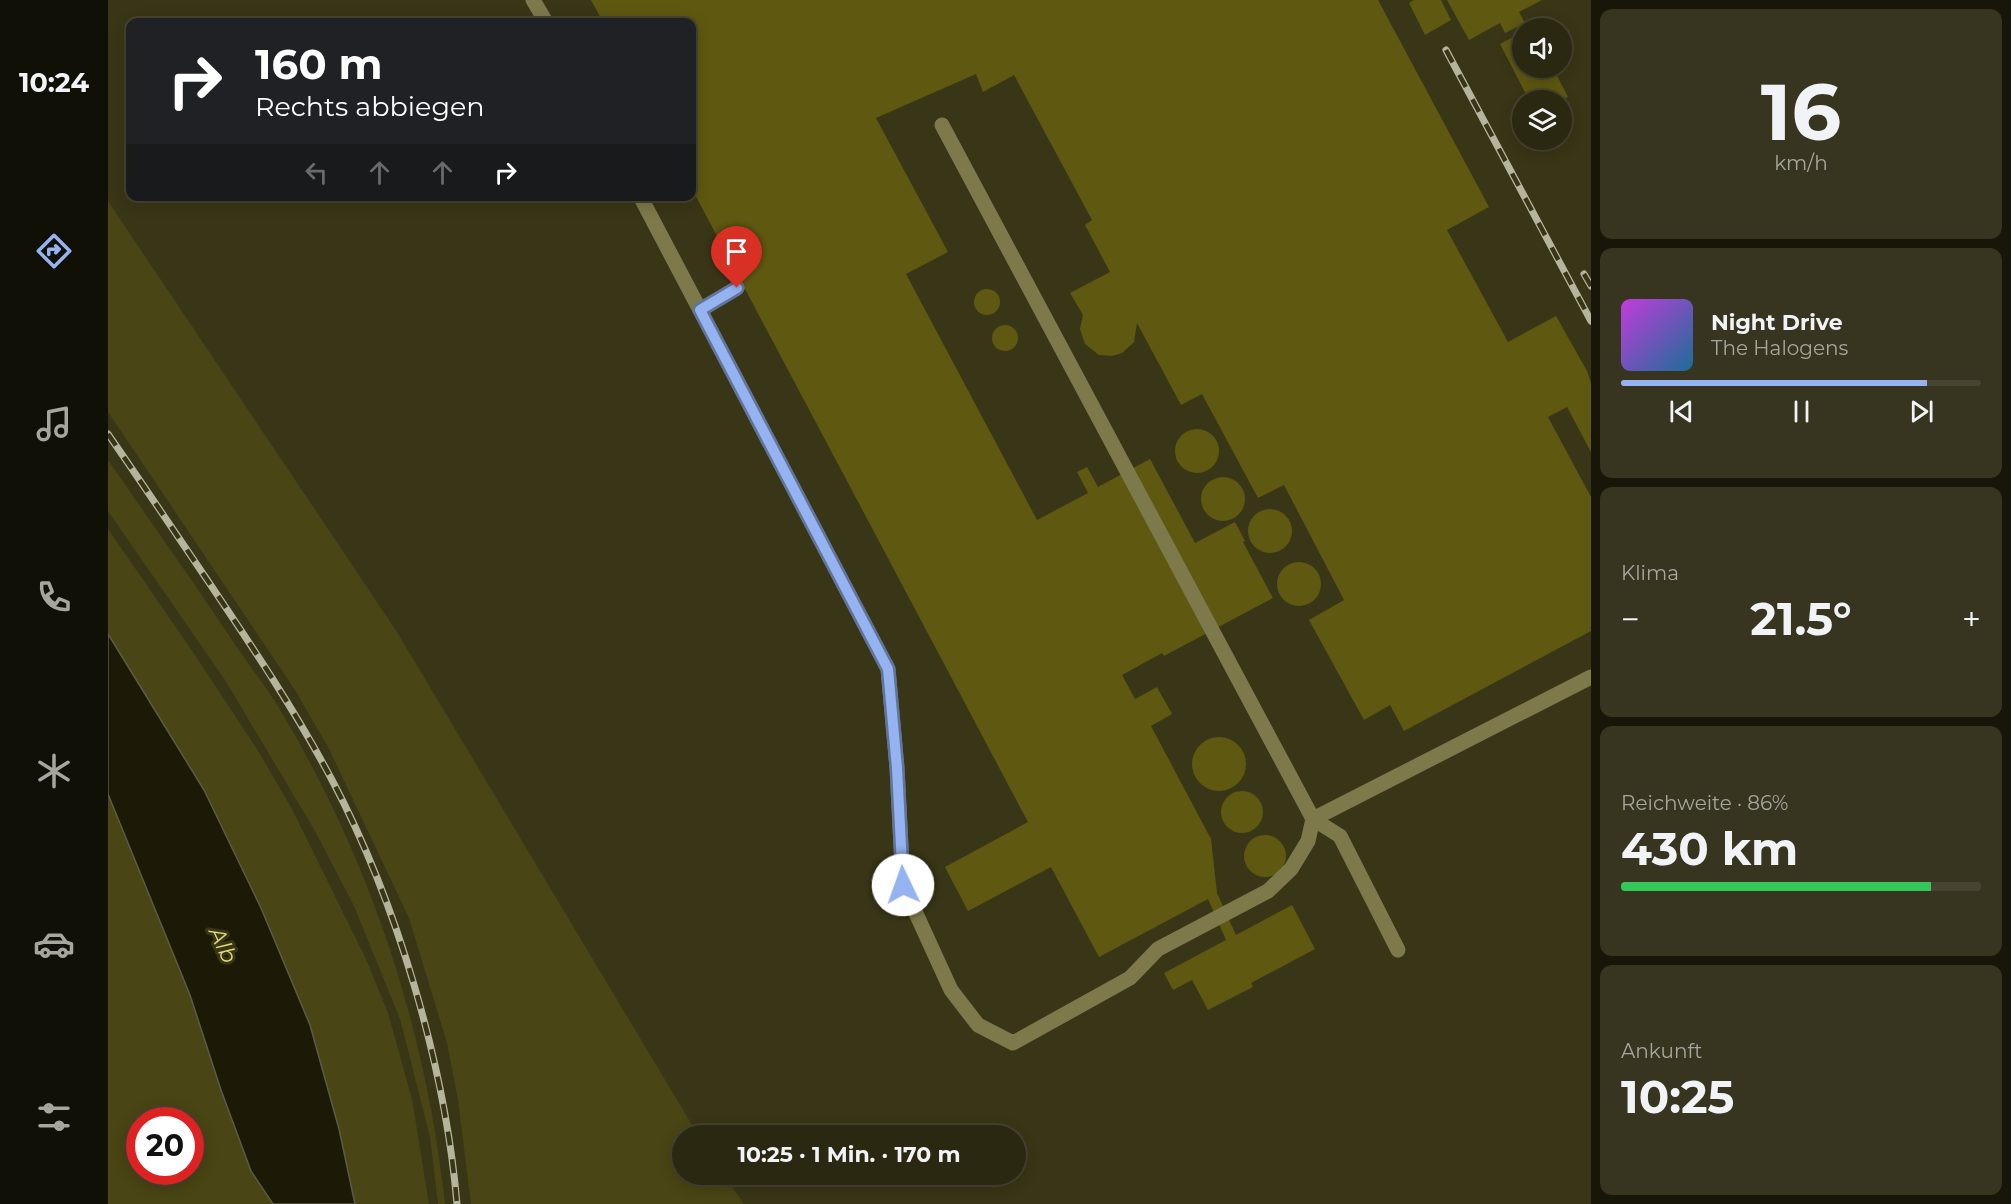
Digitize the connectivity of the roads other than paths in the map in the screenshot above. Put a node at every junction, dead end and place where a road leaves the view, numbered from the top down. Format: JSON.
{"nodes":[{"id":1,"x":533,"y":0,"type":"edge"},
{"id":2,"x":544,"y":18,"type":"edge"},
{"id":3,"x":942,"y":124,"type":"dead end"},
{"id":4,"x":643,"y":201,"type":"edge"},
{"id":5,"x":737,"y":288,"type":"dead end"},
{"id":6,"x":700,"y":310,"type":"junction"},
{"id":7,"x":1591,"y":677,"type":"edge"},
{"id":8,"x":1314,"y":819,"type":"junction"},
{"id":9,"x":1398,"y":950,"type":"dead end"}],
"edges":[{"from":1,"to":2,"type":"lane"},
{"from":3,"to":8,"type":"lane"},
{"from":4,"to":6,"type":"lane"},
{"from":5,"to":6,"type":"lane"},
{"from":6,"to":8,"type":"lane"},
{"from":7,"to":8,"type":"lane"},
{"from":8,"to":9,"type":"lane"}]}
